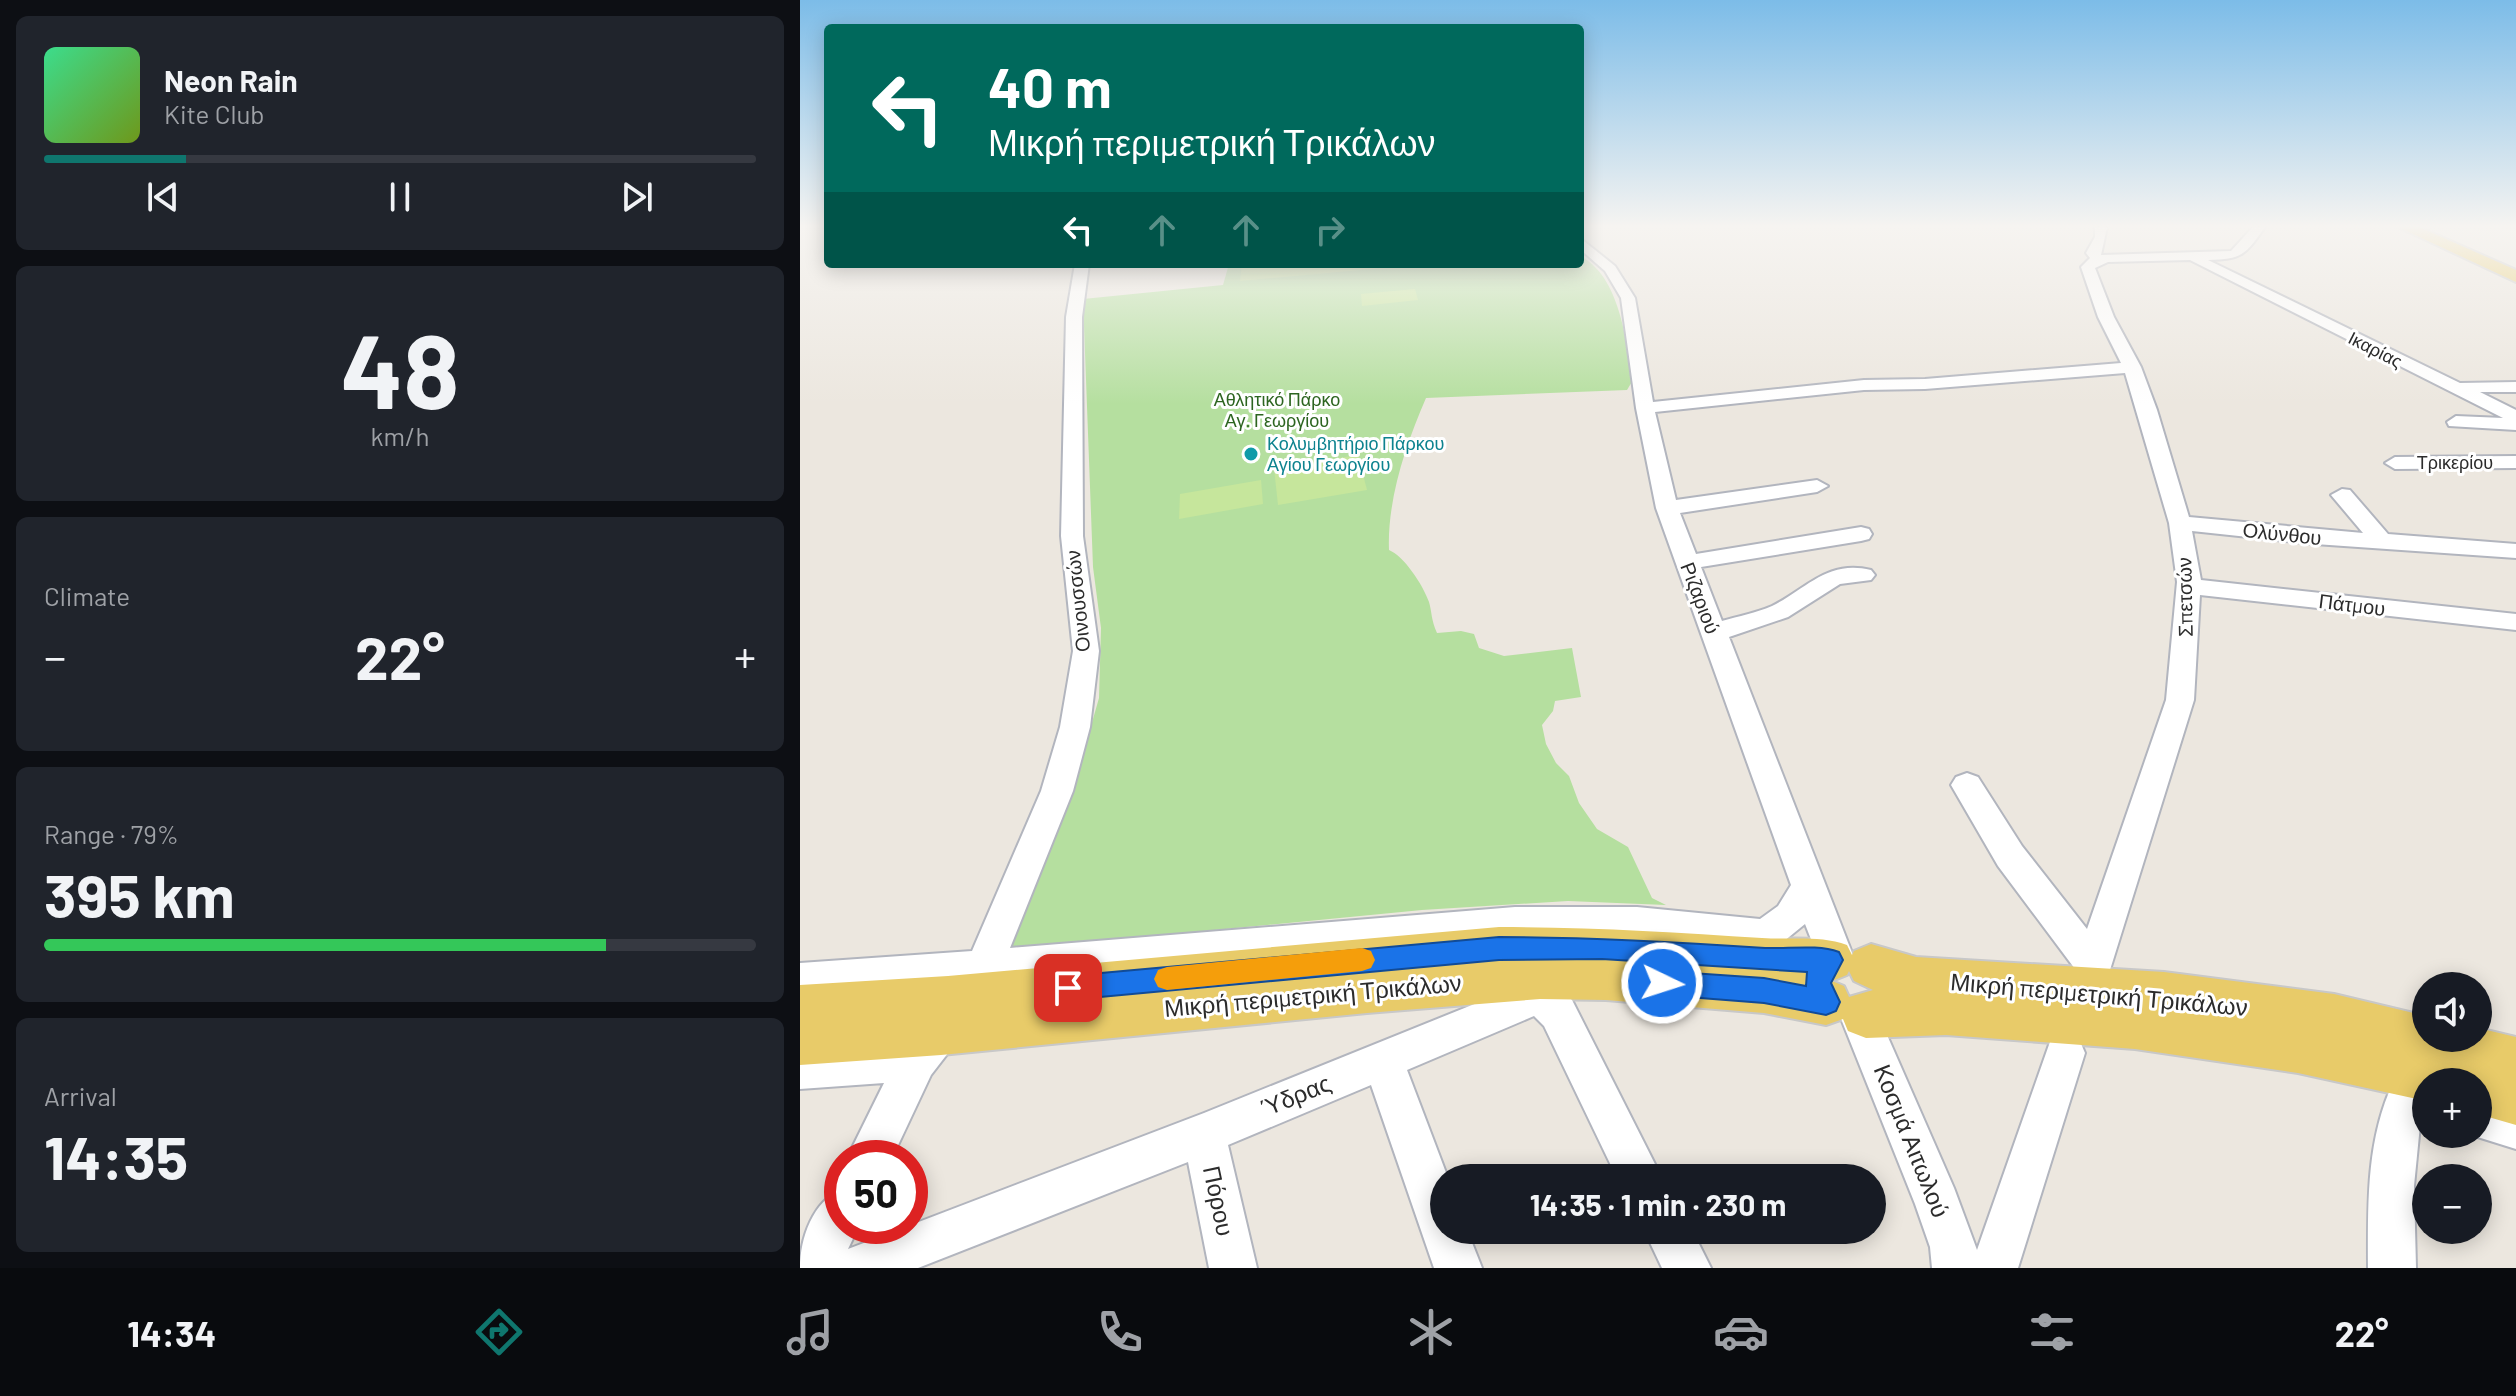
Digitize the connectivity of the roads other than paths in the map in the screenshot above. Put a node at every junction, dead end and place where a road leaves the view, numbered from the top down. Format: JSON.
{"nodes":[{"id":1,"x":1079,"y":286,"type":"edge"},
{"id":2,"x":1621,"y":286,"type":"edge"},
{"id":3,"x":2094,"y":286,"type":"edge"},
{"id":4,"x":2251,"y":286,"type":"edge"},
{"id":5,"x":2132,"y":367,"type":"junction"},
{"id":6,"x":2516,"y":387,"type":"edge"},
{"id":7,"x":2453,"y":388,"type":"junction"},
{"id":8,"x":1645,"y":408,"type":"junction"},
{"id":9,"x":2516,"y":417,"type":"edge"},
{"id":10,"x":2456,"y":422,"type":"dead end"},
{"id":11,"x":2516,"y":424,"type":"edge"},
{"id":12,"x":2516,"y":462,"type":"edge"},
{"id":13,"x":2395,"y":463,"type":"dead end"},
{"id":14,"x":1817,"y":486,"type":"dead end"},
{"id":15,"x":2342,"y":495,"type":"dead end"},
{"id":16,"x":1667,"y":508,"type":"junction"},
{"id":17,"x":2180,"y":523,"type":"junction"},
{"id":18,"x":1861,"y":534,"type":"dead end"},
{"id":19,"x":2383,"y":542,"type":"junction"},
{"id":20,"x":2516,"y":551,"type":"edge"},
{"id":21,"x":1687,"y":562,"type":"junction"},
{"id":22,"x":1863,"y":575,"type":"dead end"},
{"id":23,"x":2188,"y":586,"type":"junction"},
{"id":24,"x":2516,"y":622,"type":"edge"},
{"id":25,"x":1714,"y":634,"type":"junction"},
{"id":26,"x":1967,"y":785,"type":"dead end"},
{"id":27,"x":1810,"y":885,"type":"junction"},
{"id":28,"x":983,"y":968,"type":"junction"},
{"id":29,"x":2091,"y":978,"type":"junction"},
{"id":30,"x":800,"y":980,"type":"edge"},
{"id":31,"x":1848,"y":986,"type":"junction"},
{"id":32,"x":800,"y":1009,"type":"edge"},
{"id":33,"x":800,"y":1040,"type":"edge"},
{"id":34,"x":2065,"y":1053,"type":"dead end"},
{"id":35,"x":923,"y":1056,"type":"junction"},
{"id":36,"x":1383,"y":1060,"type":"junction"},
{"id":37,"x":2516,"y":1063,"type":"edge"},
{"id":38,"x":800,"y":1069,"type":"edge"},
{"id":39,"x":2412,"y":1072,"type":"edge"},
{"id":40,"x":800,"y":1085,"type":"edge"},
{"id":41,"x":2492,"y":1091,"type":"edge"},
{"id":42,"x":2516,"y":1098,"type":"edge"},
{"id":43,"x":2412,"y":1109,"type":"edge"},
{"id":44,"x":2492,"y":1121,"type":"edge"},
{"id":45,"x":2516,"y":1128,"type":"edge"},
{"id":46,"x":1204,"y":1134,"type":"junction"},
{"id":47,"x":879,"y":1140,"type":"edge"},
{"id":48,"x":1633,"y":1164,"type":"edge"},
{"id":49,"x":1430,"y":1190,"type":"edge"},
{"id":50,"x":825,"y":1244,"type":"edge"},
{"id":51,"x":1449,"y":1244,"type":"edge"},
{"id":52,"x":1674,"y":1244,"type":"edge"},
{"id":53,"x":813,"y":1268,"type":"edge"},
{"id":54,"x":858,"y":1268,"type":"edge"},
{"id":55,"x":1233,"y":1268,"type":"edge"},
{"id":56,"x":1458,"y":1268,"type":"edge"},
{"id":57,"x":1687,"y":1268,"type":"edge"},
{"id":58,"x":1956,"y":1268,"type":"edge"},
{"id":59,"x":1994,"y":1268,"type":"edge"},
{"id":60,"x":2392,"y":1268,"type":"edge"}],
"edges":[{"from":1,"to":28,"type":"street","name":"Οινουσσών"},
{"from":2,"to":8,"type":"street","name":"Ριζαριού"},
{"from":3,"to":5,"type":"street","name":"Σπετσών"},
{"from":4,"to":7,"type":"street","name":"Ικαρίας"},
{"from":5,"to":8,"type":"street"},
{"from":5,"to":17,"type":"street","name":"Σπετσών"},
{"from":6,"to":7,"type":"street"},
{"from":7,"to":9,"type":"street","name":"Ικαρίας"},
{"from":8,"to":16,"type":"street","name":"Ριζαριού"},
{"from":10,"to":11,"type":"street"},
{"from":12,"to":13,"type":"street","name":"Τρικερίου"},
{"from":14,"to":16,"type":"street"},
{"from":15,"to":19,"type":"street"},
{"from":16,"to":21,"type":"street","name":"Ριζαριού"},
{"from":17,"to":19,"type":"street","name":"Ολύνθου"},
{"from":17,"to":23,"type":"street","name":"Σπετσών"},
{"from":18,"to":21,"type":"street"},
{"from":19,"to":20,"type":"street","name":"Ολύνθου"},
{"from":21,"to":25,"type":"street","name":"Ριζαριού"},
{"from":22,"to":25,"type":"street"},
{"from":23,"to":24,"type":"street","name":"Πάτμου"},
{"from":23,"to":29,"type":"street","name":"Σπετσών"},
{"from":25,"to":27,"type":"street","name":"Ριζαριού"},
{"from":26,"to":29,"type":"street"},
{"from":27,"to":28,"type":"street"},
{"from":27,"to":31,"type":"street","name":"Ριζαριού"},
{"from":28,"to":30,"type":"street"},
{"from":29,"to":31,"type":"main road","name":"Μικρή περιμετρική Τρικάλων"},
{"from":29,"to":37,"type":"main road","name":"Μικρή περιμετρική Τρικάλων"},
{"from":31,"to":32,"type":"main road","name":"Μικρή περιμετρική Τρικάλων"},
{"from":31,"to":35,"type":"main road","name":"Μικρή περιμετρική Τρικάλων"},
{"from":31,"to":39,"type":"main road","name":"Μικρή περιμετρική Τρικάλων"},
{"from":31,"to":58,"type":"street","name":"Κοσμά Αιτωλού"},
{"from":33,"to":35,"type":"main road","name":"Μικρή περιμετρική Τρικάλων"},
{"from":34,"to":59,"type":"street"},
{"from":35,"to":38,"type":"street"},
{"from":35,"to":40,"type":"street"},
{"from":35,"to":47,"type":"street"},
{"from":36,"to":46,"type":"street","name":"Ύδρας"},
{"from":36,"to":48,"type":"street","name":"Ύδρας"},
{"from":36,"to":49,"type":"street"},
{"from":41,"to":42,"type":"main road"},
{"from":43,"to":60,"type":"street"},
{"from":44,"to":45,"type":"street"},
{"from":46,"to":54,"type":"street","name":"Ύδρας"},
{"from":46,"to":55,"type":"street","name":"Πόρου"},
{"from":50,"to":53,"type":"street"},
{"from":51,"to":56,"type":"street"},
{"from":52,"to":57,"type":"street"}]}
